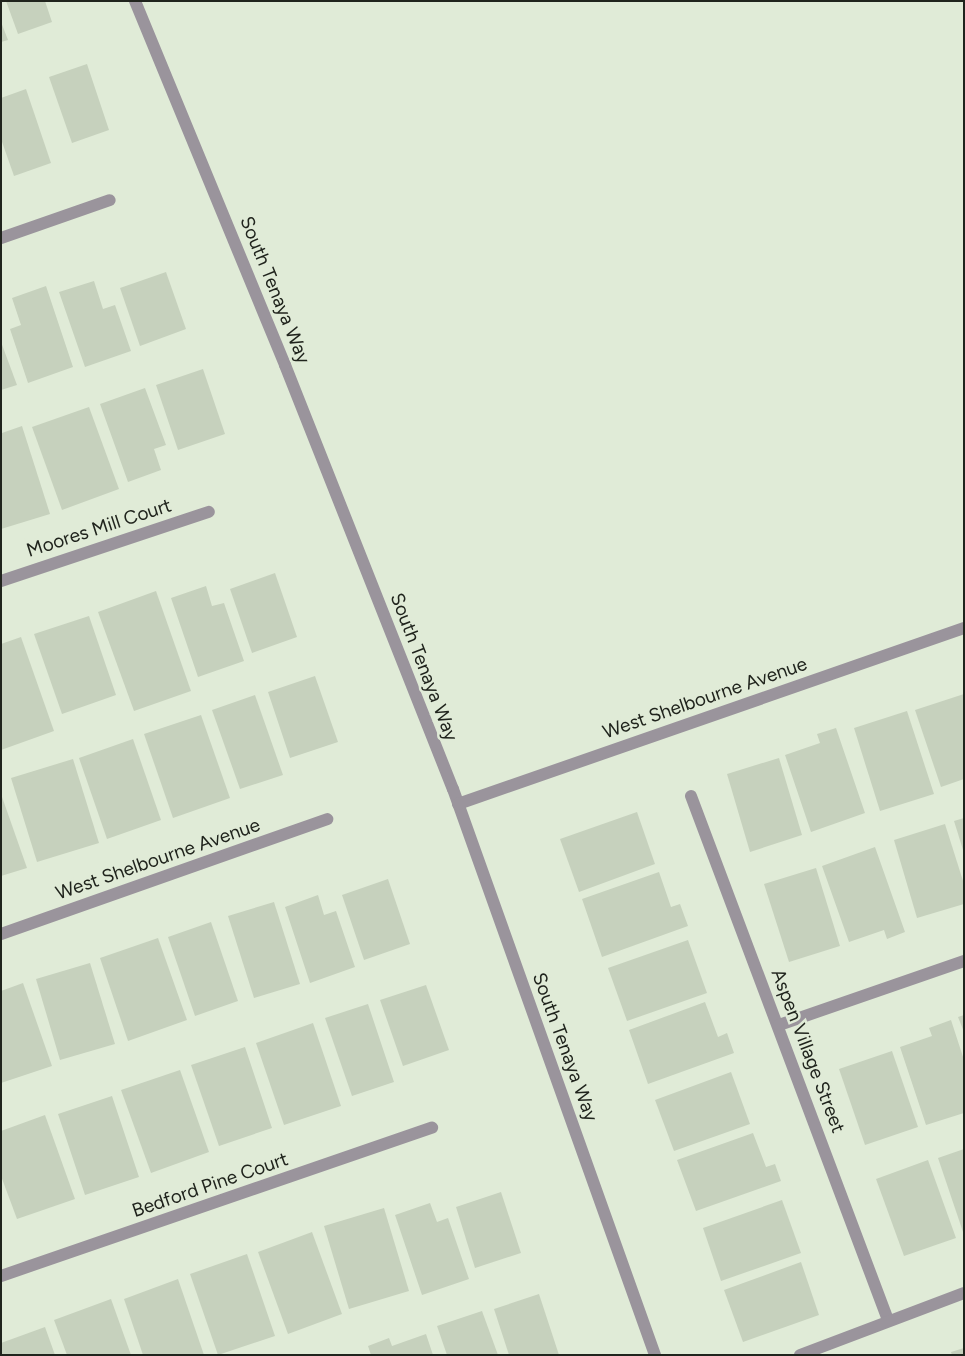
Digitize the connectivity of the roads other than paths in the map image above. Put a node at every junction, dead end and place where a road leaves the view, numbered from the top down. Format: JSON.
{"nodes":[{"id":1,"x":135,"y":1,"type":"edge"},
{"id":2,"x":110,"y":200,"type":"dead end"},
{"id":3,"x":1,"y":238,"type":"edge"},
{"id":4,"x":209,"y":512,"type":"dead end"},
{"id":5,"x":1,"y":581,"type":"edge"},
{"id":6,"x":964,"y":628,"type":"edge"},
{"id":7,"x":691,"y":796,"type":"dead end"},
{"id":8,"x":458,"y":804,"type":"junction"},
{"id":9,"x":328,"y":820,"type":"dead end"},
{"id":10,"x":1,"y":934,"type":"edge"},
{"id":11,"x":964,"y":961,"type":"edge"},
{"id":12,"x":779,"y":1025,"type":"junction"},
{"id":13,"x":432,"y":1128,"type":"dead end"},
{"id":14,"x":1,"y":1276,"type":"edge"},
{"id":15,"x":964,"y":1293,"type":"edge"},
{"id":16,"x":888,"y":1320,"type":"junction"},
{"id":17,"x":656,"y":1355,"type":"edge"},
{"id":18,"x":800,"y":1355,"type":"edge"}],
"edges":[{"from":1,"to":8,"type":"street","name":"South Tenaya Way"},
{"from":2,"to":3,"type":"street"},
{"from":4,"to":5,"type":"street","name":"Moores Mill Court"},
{"from":6,"to":8,"type":"street","name":"West Shelbourne Avenue"},
{"from":7,"to":12,"type":"street","name":"Aspen Village Street"},
{"from":8,"to":17,"type":"street","name":"South Tenaya Way"},
{"from":9,"to":10,"type":"street","name":"West Shelbourne Avenue"},
{"from":11,"to":12,"type":"street"},
{"from":12,"to":16,"type":"street","name":"Aspen Village Street"},
{"from":13,"to":14,"type":"street","name":"Bedford Pine Court"},
{"from":15,"to":16,"type":"street"},
{"from":16,"to":18,"type":"street"}]}
